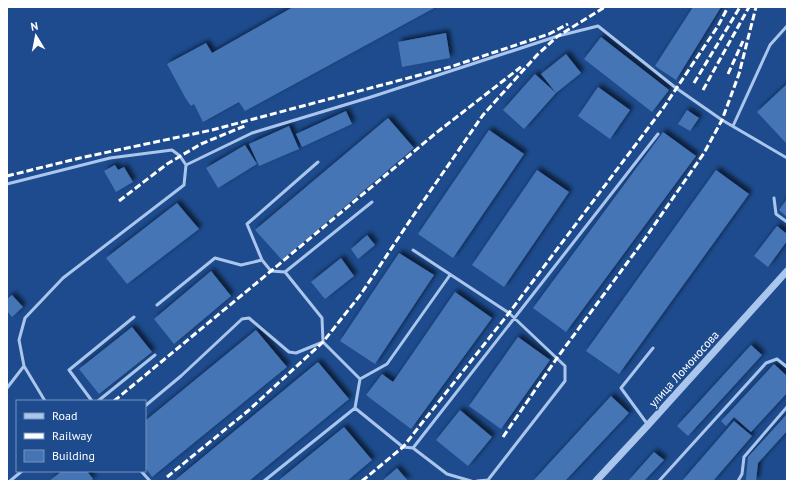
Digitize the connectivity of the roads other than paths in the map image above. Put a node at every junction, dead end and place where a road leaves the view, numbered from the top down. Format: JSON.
{"nodes":[{"id":1,"x":787,"y":26,"type":"edge"},
{"id":2,"x":733,"y":126,"type":"junction"},
{"id":3,"x":658,"y":134,"type":"dead end"},
{"id":4,"x":787,"y":158,"type":"edge"},
{"id":5,"x":318,"y":162,"type":"dead end"},
{"id":6,"x":186,"y":165,"type":"junction"},
{"id":7,"x":7,"y":184,"type":"edge"},
{"id":8,"x":774,"y":198,"type":"dead end"},
{"id":9,"x":372,"y":202,"type":"dead end"},
{"id":10,"x":787,"y":222,"type":"edge"},
{"id":11,"x":413,"y":250,"type":"dead end"},
{"id":12,"x":262,"y":260,"type":"junction"},
{"id":13,"x":787,"y":271,"type":"edge"},
{"id":14,"x":284,"y":272,"type":"junction"},
{"id":15,"x":450,"y":275,"type":"junction"},
{"id":16,"x":157,"y":305,"type":"dead end"},
{"id":17,"x":134,"y":317,"type":"dead end"},
{"id":18,"x":515,"y":318,"type":"junction"},
{"id":19,"x":323,"y":342,"type":"junction"},
{"id":20,"x":653,"y":348,"type":"dead end"},
{"id":21,"x":155,"y":355,"type":"dead end"},
{"id":22,"x":24,"y":366,"type":"junction"},
{"id":23,"x":787,"y":367,"type":"edge"},
{"id":24,"x":360,"y":379,"type":"junction"},
{"id":25,"x":7,"y":388,"type":"edge"},
{"id":26,"x":44,"y":400,"type":"edge"},
{"id":27,"x":91,"y":400,"type":"edge"},
{"id":28,"x":99,"y":400,"type":"edge"},
{"id":29,"x":146,"y":405,"type":"edge"},
{"id":30,"x":787,"y":407,"type":"edge"},
{"id":31,"x":356,"y":408,"type":"junction"},
{"id":32,"x":648,"y":425,"type":"junction"},
{"id":33,"x":413,"y":448,"type":"junction"},
{"id":34,"x":21,"y":472,"type":"edge"},
{"id":35,"x":142,"y":472,"type":"edge"},
{"id":36,"x":489,"y":480,"type":"edge"},
{"id":37,"x":10,"y":481,"type":"edge"},
{"id":38,"x":150,"y":481,"type":"edge"},
{"id":39,"x":264,"y":481,"type":"edge"},
{"id":40,"x":471,"y":481,"type":"edge"},
{"id":41,"x":477,"y":481,"type":"edge"},
{"id":42,"x":596,"y":481,"type":"edge"},
{"id":43,"x":659,"y":481,"type":"edge"},
{"id":44,"x":738,"y":481,"type":"edge"}],
"edges":[{"from":1,"to":2,"type":"lane"},
{"from":2,"to":4,"type":"lane"},
{"from":2,"to":6,"type":"lane"},
{"from":3,"to":18,"type":"lane"},
{"from":5,"to":12,"type":"lane"},
{"from":6,"to":7,"type":"lane"},
{"from":6,"to":22,"type":"lane"},
{"from":8,"to":10,"type":"lane"},
{"from":9,"to":14,"type":"lane"},
{"from":11,"to":15,"type":"lane"},
{"from":12,"to":14,"type":"lane"},
{"from":12,"to":16,"type":"lane"},
{"from":13,"to":32,"type":"street","name":"улица Ломоносова"},
{"from":14,"to":19,"type":"lane"},
{"from":15,"to":18,"type":"lane"},
{"from":15,"to":24,"type":"lane"},
{"from":17,"to":27,"type":"lane"},
{"from":18,"to":33,"type":"lane"},
{"from":18,"to":36,"type":"lane"},
{"from":19,"to":24,"type":"lane"},
{"from":19,"to":29,"type":"lane"},
{"from":20,"to":32,"type":"lane"},
{"from":21,"to":28,"type":"lane"},
{"from":22,"to":25,"type":"lane"},
{"from":22,"to":26,"type":"lane"},
{"from":23,"to":43,"type":"lane"},
{"from":24,"to":31,"type":"lane"},
{"from":30,"to":44,"type":"lane"},
{"from":31,"to":33,"type":"lane"},
{"from":31,"to":39,"type":"lane"},
{"from":32,"to":42,"type":"street","name":"улица Ломоносова"},
{"from":33,"to":40,"type":"lane"},
{"from":34,"to":37,"type":"lane"},
{"from":35,"to":38,"type":"lane"},
{"from":36,"to":41,"type":"lane"}]}
